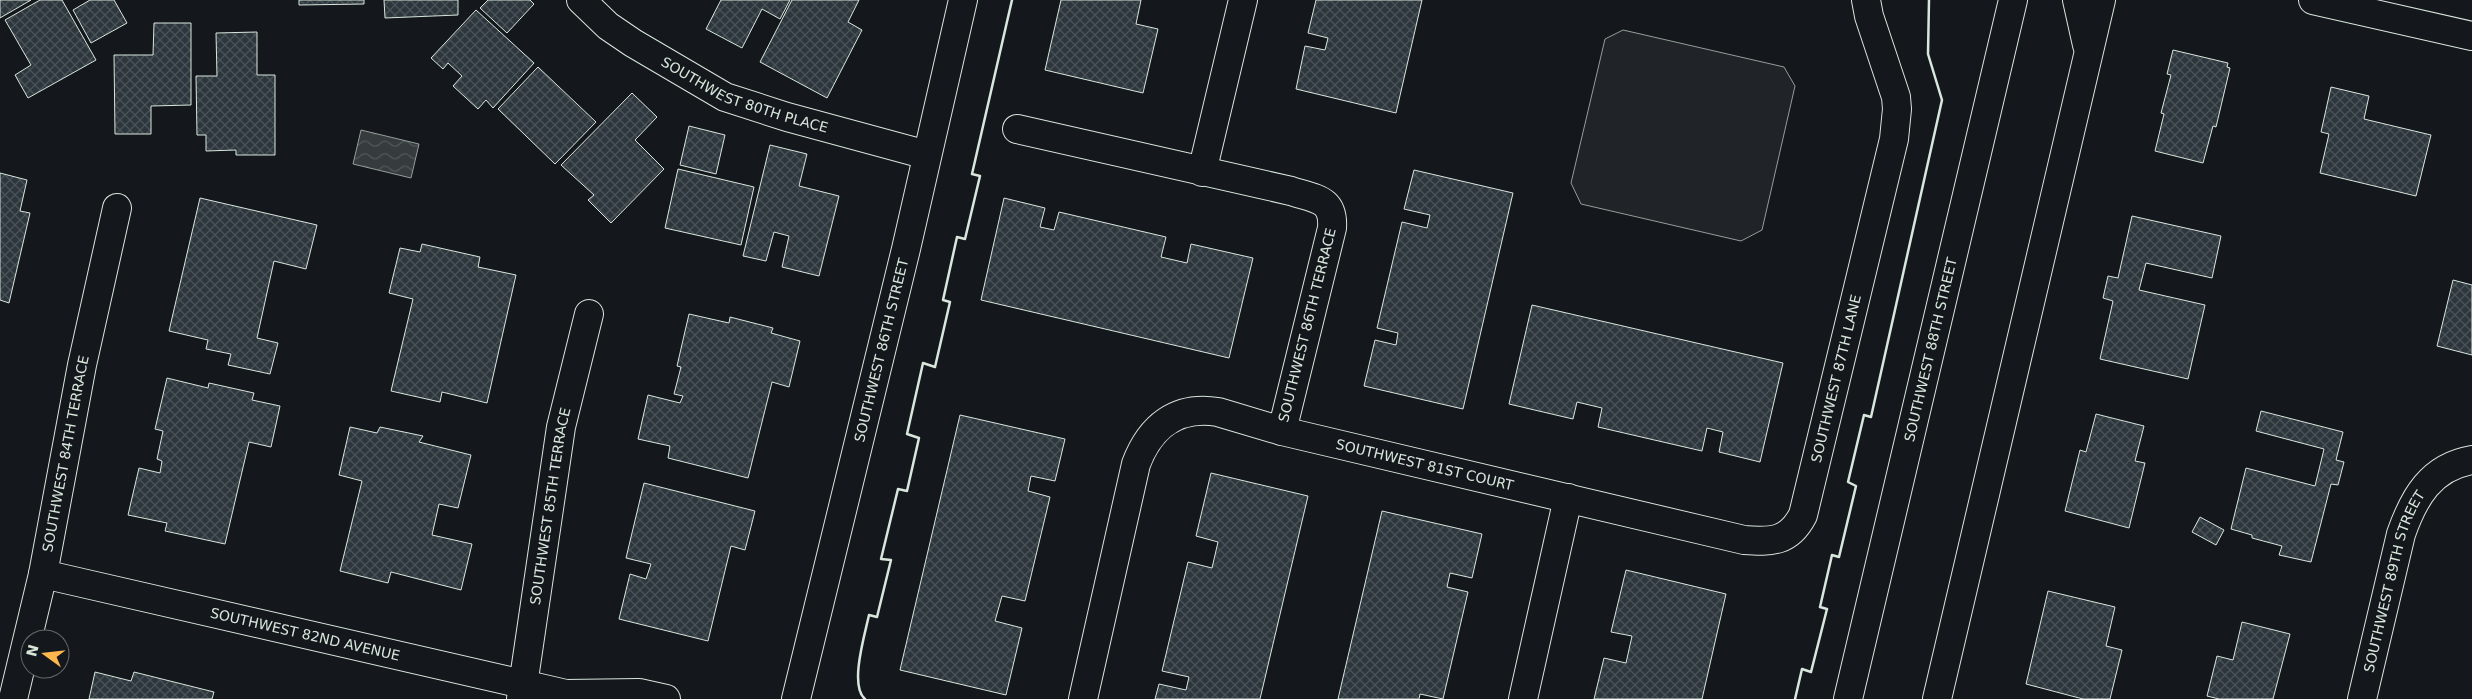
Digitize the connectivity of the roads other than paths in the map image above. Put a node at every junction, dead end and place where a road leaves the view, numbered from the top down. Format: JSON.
{"nodes":[{"id":1,"x":581,"y":0,"type":"edge"},
{"id":2,"x":963,"y":0,"type":"edge"},
{"id":3,"x":1243,"y":0,"type":"edge"},
{"id":4,"x":1866,"y":0,"type":"edge"},
{"id":5,"x":2013,"y":0,"type":"edge"},
{"id":6,"x":2078,"y":0,"type":"edge"},
{"id":7,"x":2101,"y":0,"type":"edge"},
{"id":8,"x":2313,"y":0,"type":"edge"},
{"id":9,"x":2472,"y":36,"type":"edge"},
{"id":10,"x":2088,"y":54,"type":"junction"},
{"id":11,"x":1016,"y":129,"type":"dead end"},
{"id":12,"x":927,"y":155,"type":"junction"},
{"id":13,"x":1202,"y":172,"type":"junction"},
{"id":14,"x":117,"y":208,"type":"dead end"},
{"id":15,"x":589,"y":314,"type":"dead end"},
{"id":16,"x":1282,"y":431,"type":"junction"},
{"id":17,"x":2472,"y":460,"type":"edge"},
{"id":18,"x":1568,"y":498,"type":"junction"},
{"id":19,"x":43,"y":574,"type":"junction"},
{"id":20,"x":522,"y":692,"type":"edge"},
{"id":21,"x":571,"y":696,"type":"edge"},
{"id":22,"x":13,"y":699,"type":"edge"},
{"id":23,"x":666,"y":699,"type":"edge"},
{"id":24,"x":796,"y":699,"type":"edge"},
{"id":25,"x":1083,"y":699,"type":"edge"},
{"id":26,"x":1523,"y":699,"type":"edge"},
{"id":27,"x":1848,"y":699,"type":"edge"},
{"id":28,"x":1937,"y":699,"type":"edge"},
{"id":29,"x":2362,"y":699,"type":"edge"}],
"edges":[{"from":1,"to":12,"type":"street","name":"SOUTHWEST 80TH PLACE"},
{"from":2,"to":12,"type":"street","name":"SOUTHWEST 86TH STREET"},
{"from":3,"to":13,"type":"street"},
{"from":4,"to":18,"type":"street","name":"SOUTHWEST 87TH LANE"},
{"from":5,"to":27,"type":"street","name":"SOUTHWEST 88TH STREET"},
{"from":6,"to":10,"type":"street"},
{"from":7,"to":10,"type":"street"},
{"from":8,"to":9,"type":"street"},
{"from":10,"to":28,"type":"street"},
{"from":11,"to":13,"type":"street","name":"SOUTHWEST 86TH TERRACE"},
{"from":12,"to":24,"type":"street","name":"SOUTHWEST 86TH STREET"},
{"from":13,"to":16,"type":"street","name":"SOUTHWEST 86TH TERRACE"},
{"from":14,"to":19,"type":"street","name":"SOUTHWEST 84TH TERRACE"},
{"from":15,"to":20,"type":"street","name":"SOUTHWEST 85TH TERRACE"},
{"from":16,"to":18,"type":"street","name":"SOUTHWEST 81ST COURT"},
{"from":16,"to":25,"type":"street","name":"SOUTHWEST 86TH TERRACE"},
{"from":17,"to":29,"type":"street","name":"SOUTHWEST 89TH STREET"},
{"from":18,"to":26,"type":"street"},
{"from":19,"to":20,"type":"street","name":"SOUTHWEST 82ND AVENUE"},
{"from":19,"to":22,"type":"street","name":"SOUTHWEST 84TH TERRACE"},
{"from":20,"to":21,"type":"street","name":"SOUTHWEST 82ND AVENUE"},
{"from":21,"to":23,"type":"street","name":"SOUTHWEST 82ND AVENUE"}]}
